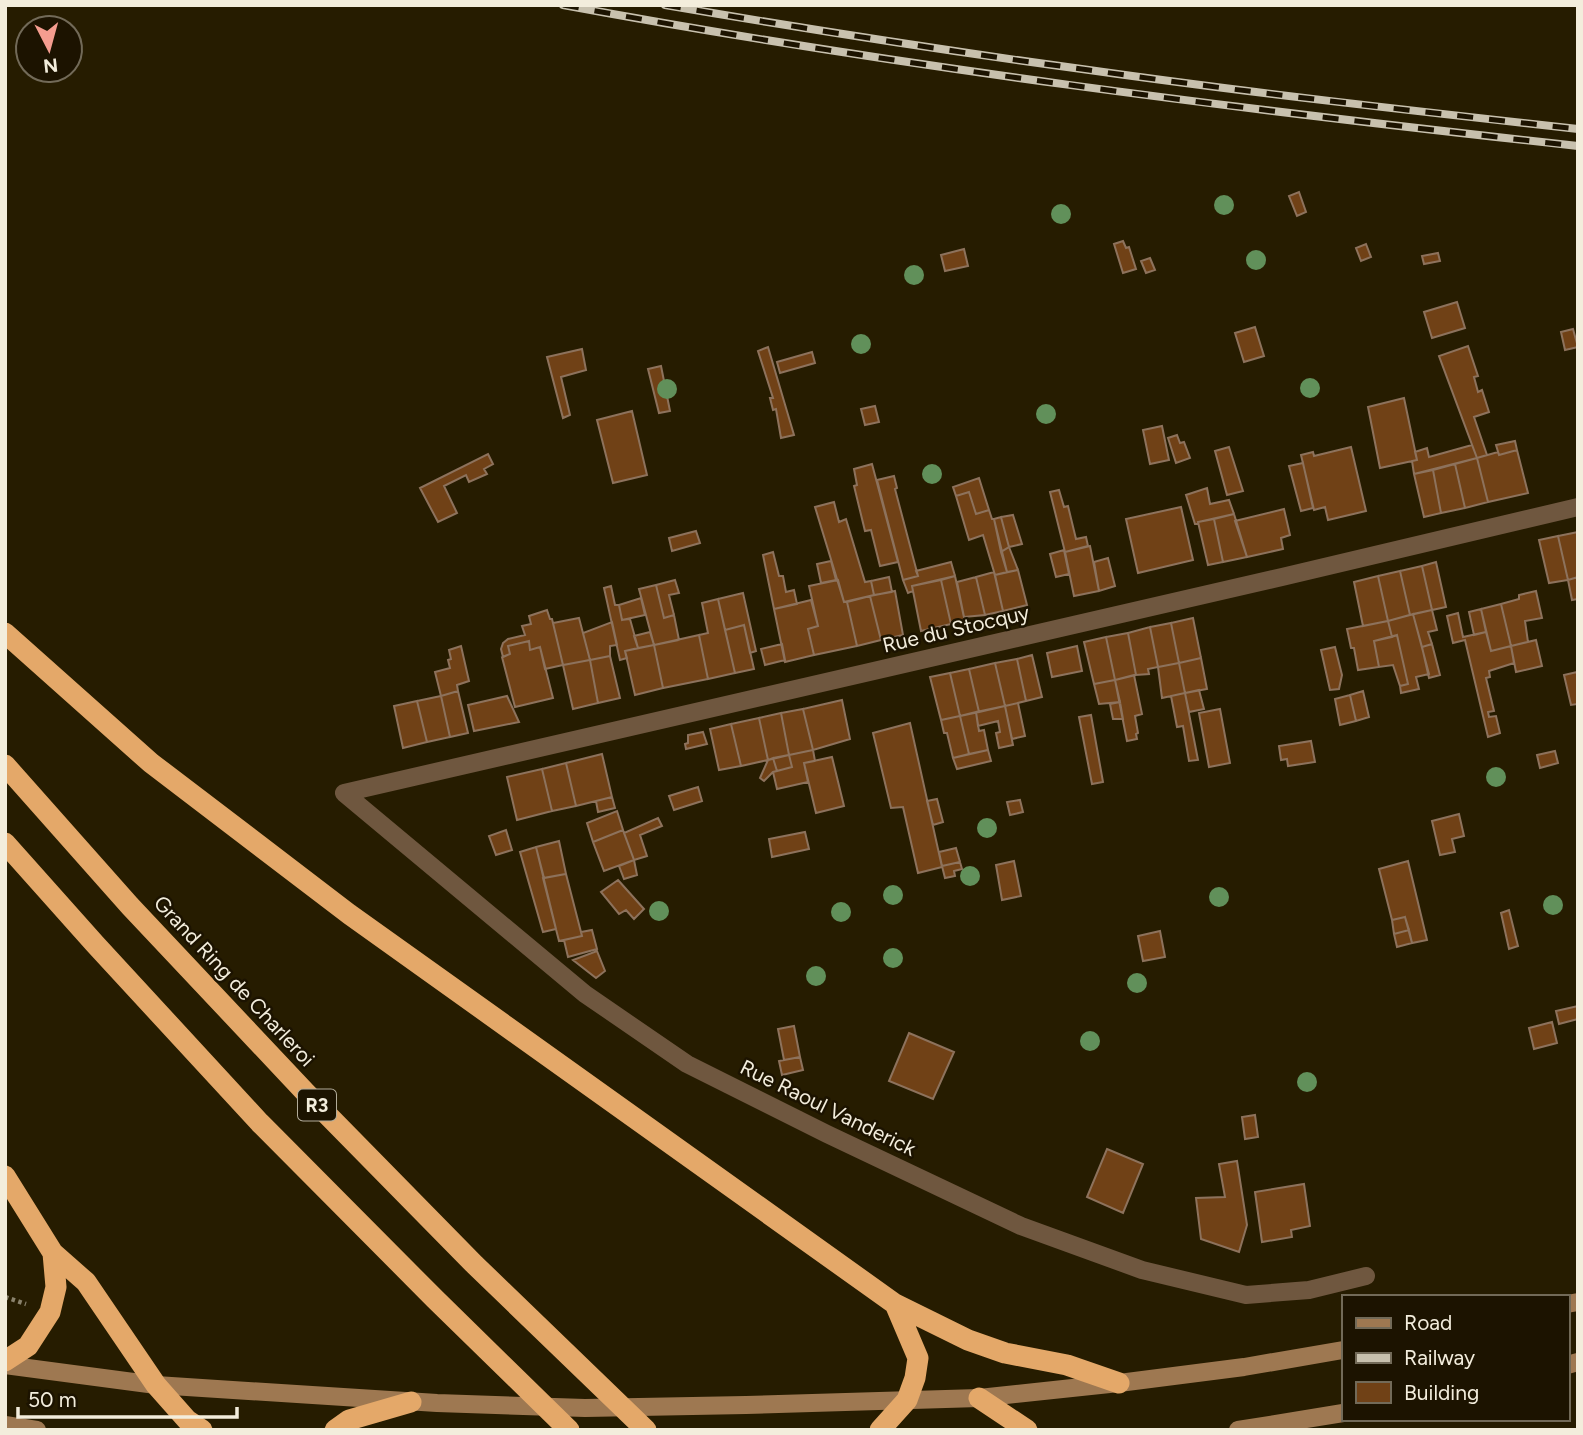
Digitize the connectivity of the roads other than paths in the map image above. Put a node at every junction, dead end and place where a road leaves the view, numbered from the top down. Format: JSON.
{"nodes":[{"id":1,"x":1578,"y":507,"type":"edge"},
{"id":2,"x":5,"y":633,"type":"edge"},
{"id":3,"x":5,"y":765,"type":"edge"},
{"id":4,"x":345,"y":793,"type":"joint"},
{"id":5,"x":5,"y":843,"type":"edge"},
{"id":6,"x":5,"y":1176,"type":"edge"},
{"id":7,"x":53,"y":1253,"type":"junction"},
{"id":8,"x":1366,"y":1276,"type":"dead end"},
{"id":9,"x":895,"y":1304,"type":"junction"},
{"id":10,"x":1342,"y":1350,"type":"edge"},
{"id":11,"x":5,"y":1363,"type":"edge"},
{"id":12,"x":1119,"y":1383,"type":"junction"},
{"id":13,"x":156,"y":1385,"type":"junction"},
{"id":14,"x":979,"y":1398,"type":"junction"},
{"id":15,"x":907,"y":1400,"type":"junction"},
{"id":16,"x":411,"y":1402,"type":"junction"},
{"id":17,"x":1342,"y":1413,"type":"edge"},
{"id":18,"x":5,"y":1425,"type":"edge"},
{"id":19,"x":37,"y":1430,"type":"edge"},
{"id":20,"x":202,"y":1430,"type":"edge"},
{"id":21,"x":335,"y":1430,"type":"edge"},
{"id":22,"x":569,"y":1430,"type":"edge"},
{"id":23,"x":646,"y":1430,"type":"edge"},
{"id":24,"x":880,"y":1430,"type":"edge"},
{"id":25,"x":1027,"y":1430,"type":"edge"},
{"id":26,"x":1238,"y":1430,"type":"edge"}],
"edges":[{"from":1,"to":4,"type":"street","name":"Rue du Stocquy"},
{"from":2,"to":9,"type":"highway"},
{"from":3,"to":23,"type":"highway","name":"Grand Ring de Charleroi","number":"R3"},
{"from":4,"to":8,"type":"street","name":"Rue Raoul Vanderick"},
{"from":5,"to":22,"type":"highway","number":"R3"},
{"from":6,"to":7,"type":"highway"},
{"from":7,"to":11,"type":"highway"},
{"from":7,"to":13,"type":"highway"},
{"from":9,"to":12,"type":"highway"},
{"from":9,"to":15,"type":"highway"},
{"from":10,"to":12,"type":"main road"},
{"from":11,"to":13,"type":"main road"},
{"from":12,"to":14,"type":"main road"},
{"from":13,"to":16,"type":"main road"},
{"from":13,"to":20,"type":"highway"},
{"from":14,"to":15,"type":"main road"},
{"from":14,"to":25,"type":"highway"},
{"from":15,"to":16,"type":"main road"},
{"from":15,"to":24,"type":"highway"},
{"from":16,"to":21,"type":"highway"},
{"from":17,"to":26,"type":"main road"},
{"from":18,"to":19,"type":"main road"}]}
